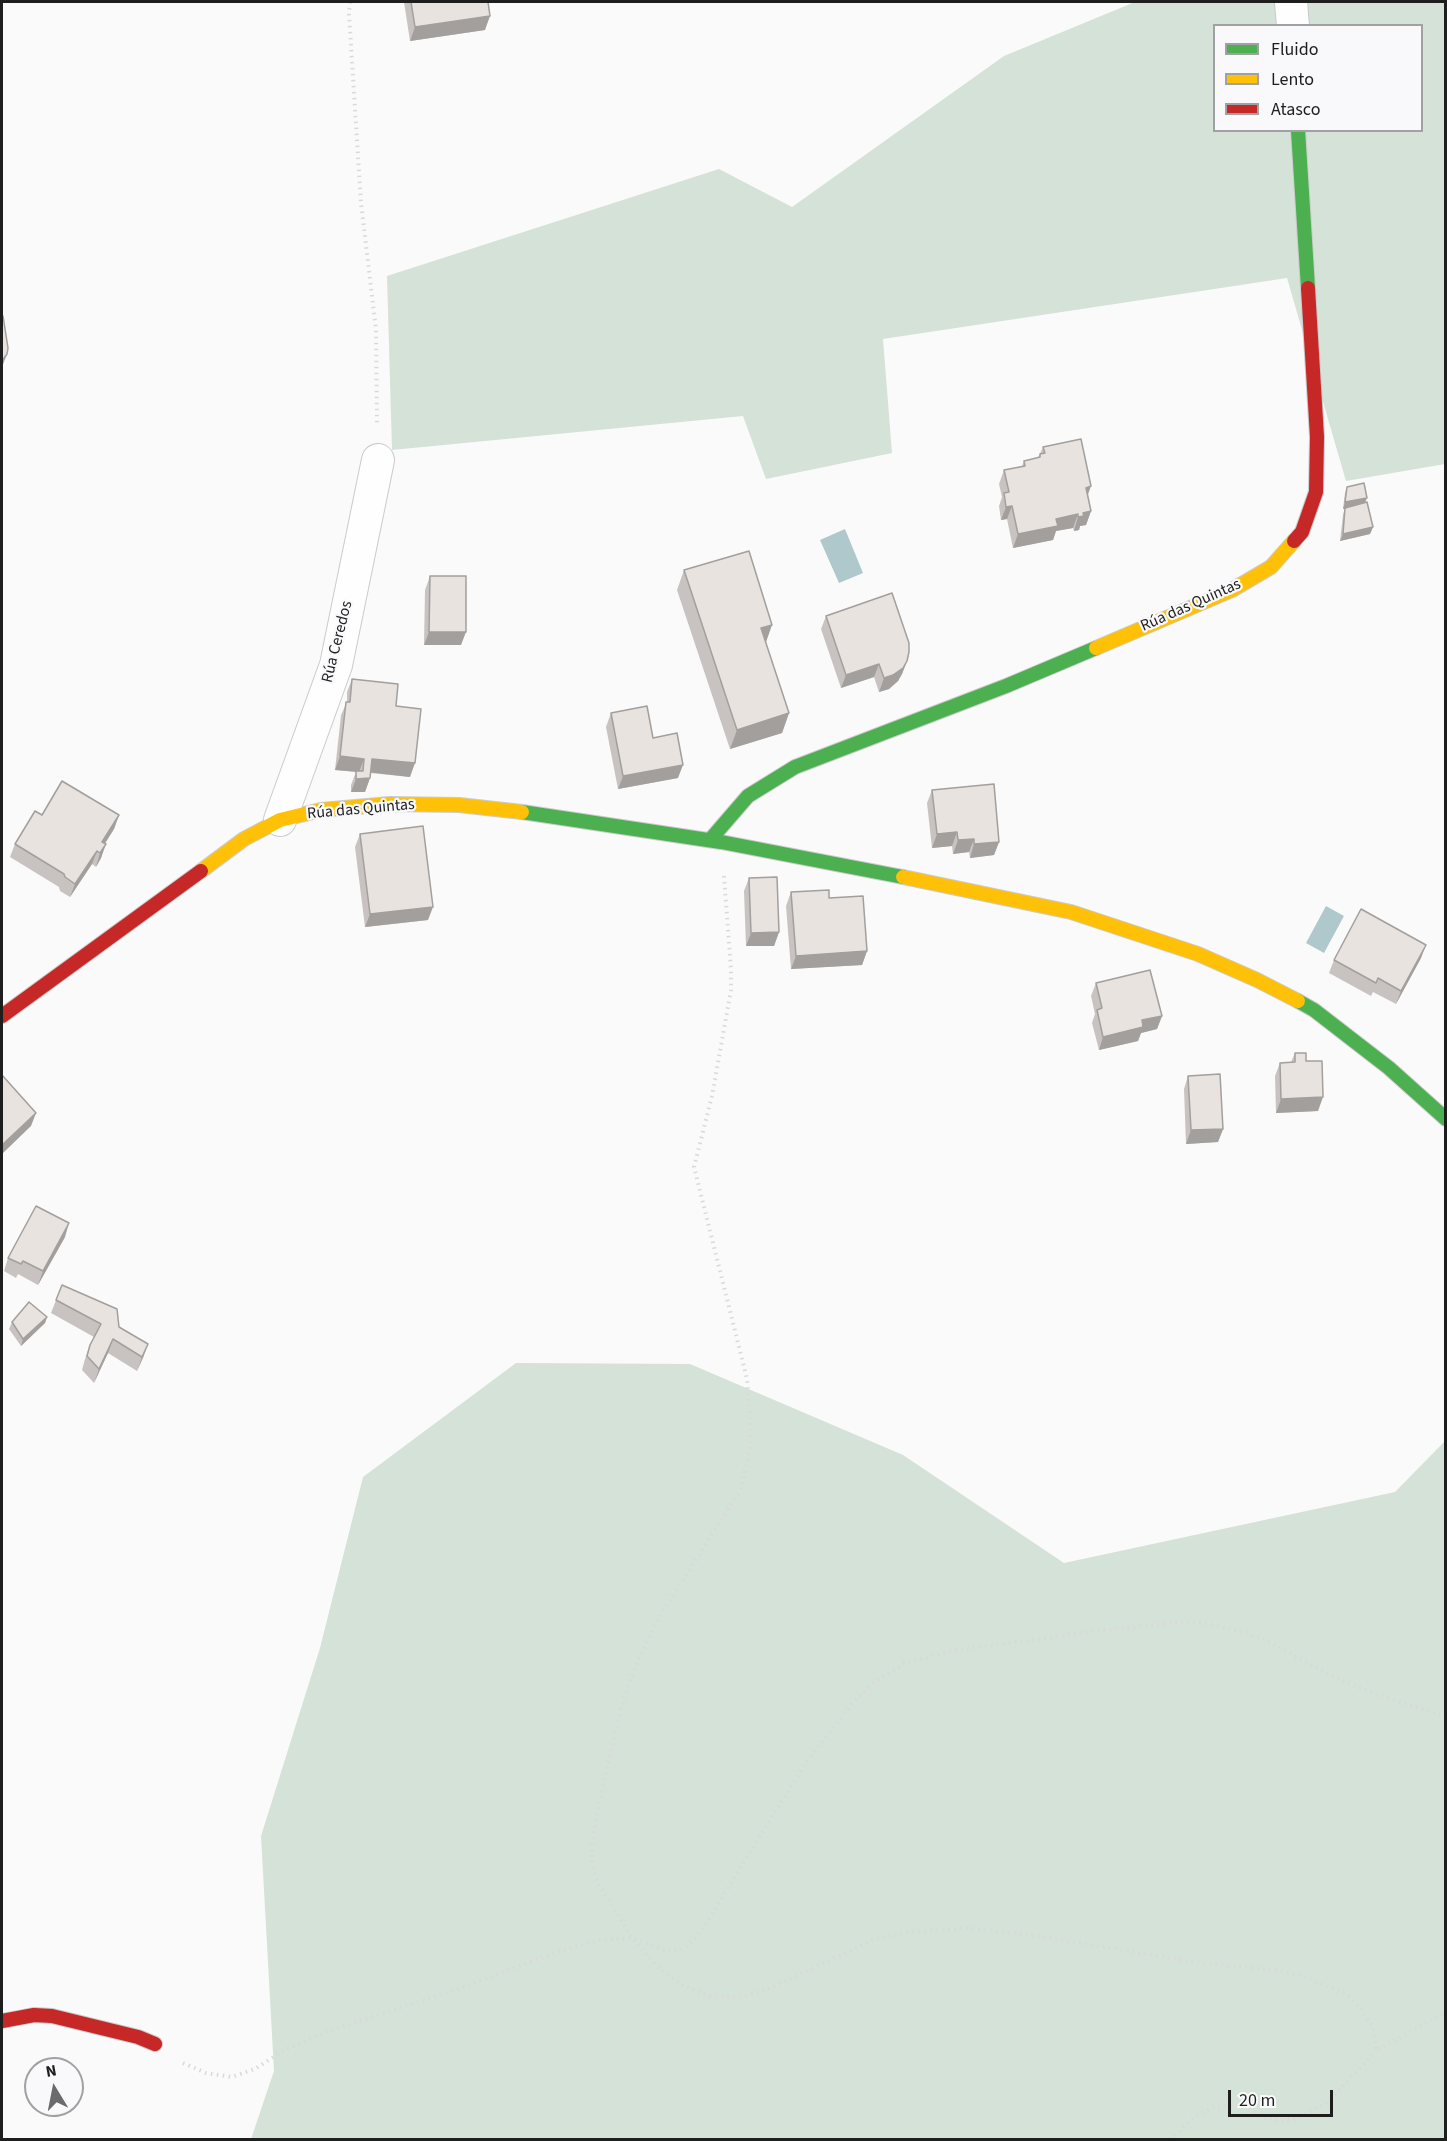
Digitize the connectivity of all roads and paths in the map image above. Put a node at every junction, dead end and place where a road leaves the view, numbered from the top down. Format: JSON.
{"nodes":[{"id":1,"x":350,"y":2,"type":"edge"},
{"id":2,"x":1292,"y":2,"type":"edge"},
{"id":3,"x":1293,"y":24,"type":"edge"},
{"id":4,"x":1298,"y":132,"type":"edge"},
{"id":5,"x":378,"y":460,"type":"joint"},
{"id":6,"x":280,"y":820,"type":"junction"},
{"id":7,"x":715,"y":841,"type":"junction"},
{"id":8,"x":2,"y":1016,"type":"edge"},
{"id":9,"x":1446,"y":1119,"type":"edge"},
{"id":10,"x":1446,"y":1717,"type":"edge"},
{"id":11,"x":633,"y":1939,"type":"junction"},
{"id":12,"x":1446,"y":2012,"type":"edge"},
{"id":13,"x":2,"y":2021,"type":"edge"},
{"id":14,"x":155,"y":2044,"type":"joint"},
{"id":15,"x":1377,"y":2051,"type":"junction"},
{"id":16,"x":1170,"y":2139,"type":"edge"}],
"edges":[{"from":1,"to":5,"type":"path"},
{"from":2,"to":3,"type":"street"},
{"from":4,"to":7,"type":"street","name":"Rúa das Quintas"},
{"from":5,"to":6,"type":"street","name":"Rúa Ceredos"},
{"from":6,"to":7,"type":"street","name":"Rúa das Quintas"},
{"from":6,"to":8,"type":"street","name":"Rúa das Quintas"},
{"from":7,"to":9,"type":"street","name":"Rúa das Quintas"},
{"from":7,"to":11,"type":"path"},
{"from":10,"to":11,"type":"path"},
{"from":11,"to":14,"type":"path"},
{"from":11,"to":15,"type":"path"},
{"from":12,"to":15,"type":"path"},
{"from":13,"to":14,"type":"street"},
{"from":15,"to":16,"type":"path"}]}
